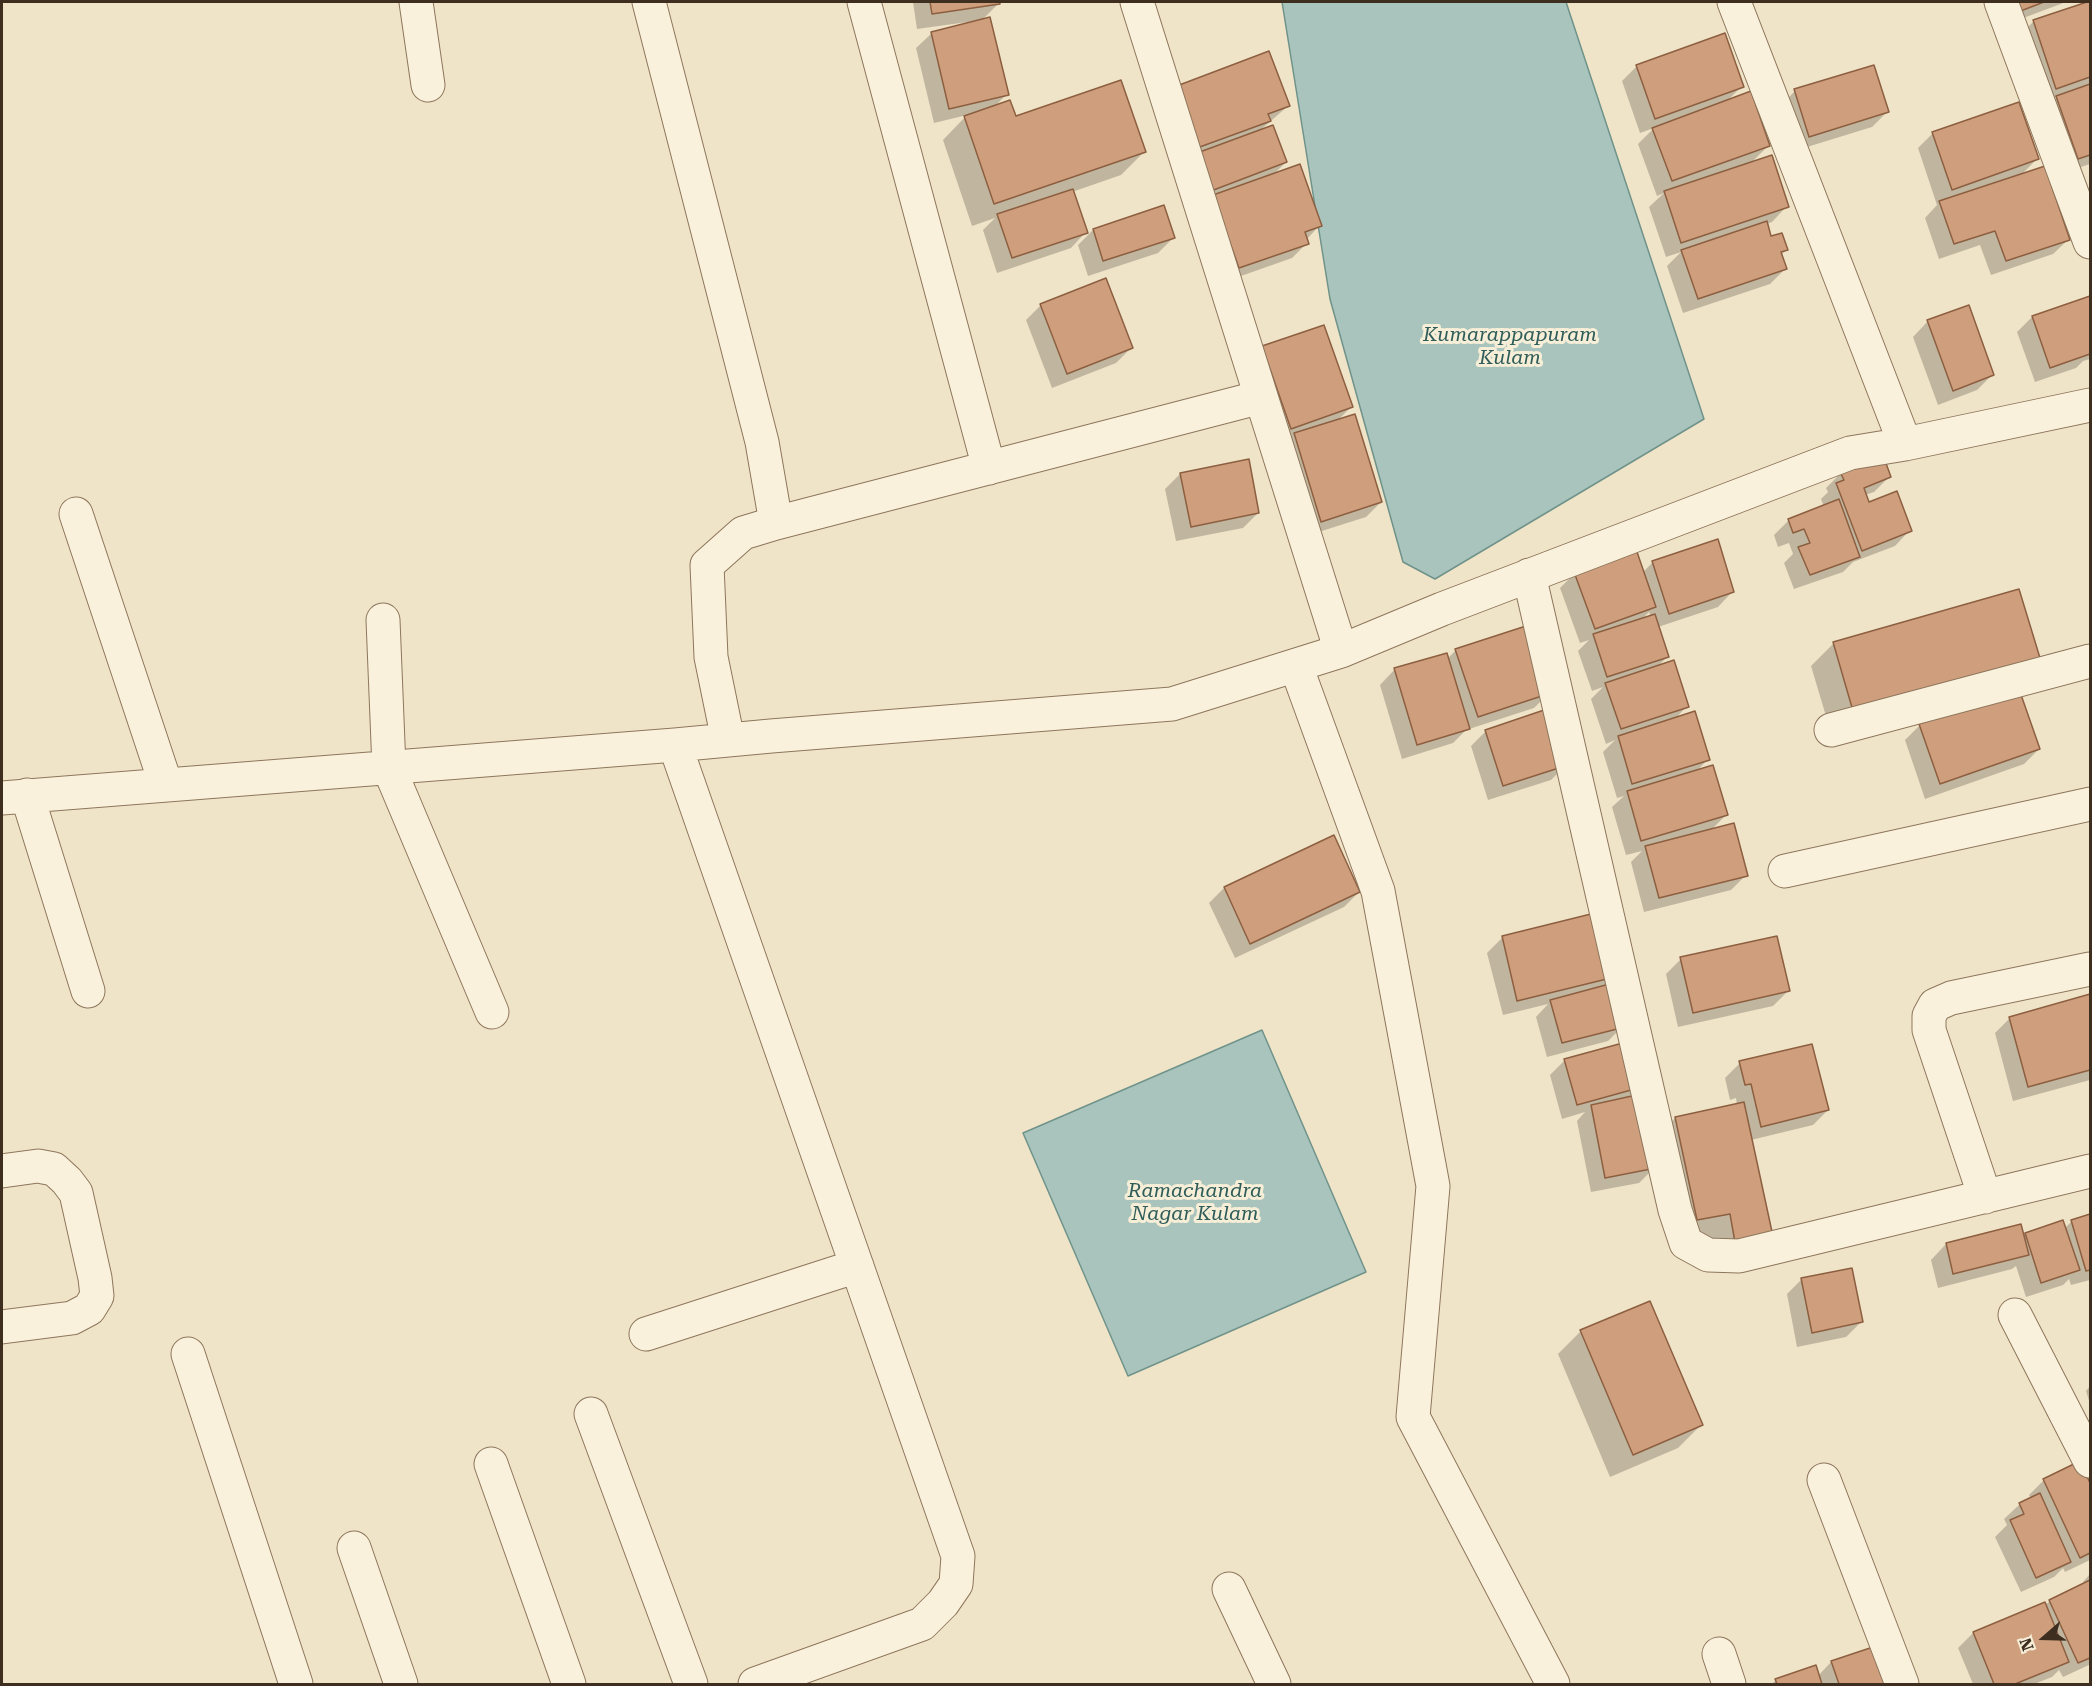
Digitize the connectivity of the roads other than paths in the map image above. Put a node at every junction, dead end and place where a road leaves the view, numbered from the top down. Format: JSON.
{"nodes":[{"id":1,"x":416,"y":2,"type":"edge"},
{"id":2,"x":649,"y":2,"type":"edge"},
{"id":3,"x":864,"y":2,"type":"edge"},
{"id":4,"x":1137,"y":2,"type":"edge"},
{"id":5,"x":1734,"y":2,"type":"edge"},
{"id":6,"x":2001,"y":2,"type":"edge"},
{"id":7,"x":428,"y":85,"type":"dead end"},
{"id":8,"x":2091,"y":242,"type":"edge"},
{"id":9,"x":1261,"y":397,"type":"junction"},
{"id":10,"x":2091,"y":405,"type":"edge"},
{"id":11,"x":1905,"y":444,"type":"junction"},
{"id":12,"x":989,"y":468,"type":"junction"},
{"id":13,"x":76,"y":514,"type":"dead end"},
{"id":14,"x":776,"y":524,"type":"junction"},
{"id":15,"x":1529,"y":575,"type":"junction"},
{"id":16,"x":383,"y":620,"type":"dead end"},
{"id":17,"x":1341,"y":651,"type":"junction"},
{"id":18,"x":2091,"y":661,"type":"edge"},
{"id":19,"x":1296,"y":666,"type":"junction"},
{"id":20,"x":1831,"y":730,"type":"dead end"},
{"id":21,"x":728,"y":740,"type":"junction"},
{"id":22,"x":675,"y":746,"type":"junction"},
{"id":23,"x":389,"y":768,"type":"junction"},
{"id":24,"x":166,"y":785,"type":"junction"},
{"id":25,"x":9,"y":794,"type":"edge"},
{"id":26,"x":2091,"y":804,"type":"edge"},
{"id":27,"x":1785,"y":871,"type":"dead end"},
{"id":28,"x":2091,"y":969,"type":"edge"},
{"id":29,"x":88,"y":991,"type":"dead end"},
{"id":30,"x":492,"y":1012,"type":"dead end"},
{"id":31,"x":2,"y":1171,"type":"edge"},
{"id":32,"x":2091,"y":1171,"type":"edge"},
{"id":33,"x":1985,"y":1197,"type":"junction"},
{"id":34,"x":857,"y":1266,"type":"junction"},
{"id":35,"x":2014,"y":1315,"type":"dead end"},
{"id":36,"x":2,"y":1327,"type":"edge"},
{"id":37,"x":646,"y":1334,"type":"dead end"},
{"id":38,"x":188,"y":1354,"type":"dead end"},
{"id":39,"x":591,"y":1414,"type":"dead end"},
{"id":40,"x":2086,"y":1443,"type":"edge"},
{"id":41,"x":491,"y":1464,"type":"dead end"},
{"id":42,"x":1824,"y":1480,"type":"dead end"},
{"id":43,"x":354,"y":1548,"type":"dead end"},
{"id":44,"x":1229,"y":1588,"type":"dead end"},
{"id":45,"x":296,"y":1684,"type":"edge"},
{"id":46,"x":401,"y":1684,"type":"edge"},
{"id":47,"x":569,"y":1684,"type":"edge"},
{"id":48,"x":691,"y":1684,"type":"edge"},
{"id":49,"x":754,"y":1684,"type":"edge"},
{"id":50,"x":1274,"y":1684,"type":"edge"},
{"id":51,"x":1553,"y":1684,"type":"edge"},
{"id":52,"x":1902,"y":1684,"type":"edge"}],
"edges":[{"from":1,"to":7,"type":"street"},
{"from":2,"to":14,"type":"street"},
{"from":3,"to":12,"type":"street"},
{"from":4,"to":9,"type":"street"},
{"from":5,"to":11,"type":"street"},
{"from":6,"to":8,"type":"street"},
{"from":9,"to":12,"type":"street"},
{"from":9,"to":17,"type":"street"},
{"from":10,"to":11,"type":"street"},
{"from":11,"to":15,"type":"street"},
{"from":12,"to":14,"type":"street"},
{"from":13,"to":24,"type":"street"},
{"from":14,"to":21,"type":"street"},
{"from":15,"to":17,"type":"street"},
{"from":15,"to":33,"type":"street"},
{"from":16,"to":23,"type":"street"},
{"from":17,"to":19,"type":"street"},
{"from":18,"to":20,"type":"street"},
{"from":19,"to":21,"type":"street"},
{"from":19,"to":51,"type":"street"},
{"from":21,"to":22,"type":"street"},
{"from":22,"to":23,"type":"street"},
{"from":22,"to":34,"type":"street"},
{"from":23,"to":24,"type":"street"},
{"from":23,"to":30,"type":"street"},
{"from":24,"to":25,"type":"street"},
{"from":25,"to":29,"type":"street"},
{"from":26,"to":27,"type":"street"},
{"from":28,"to":33,"type":"street"},
{"from":31,"to":36,"type":"street"},
{"from":32,"to":33,"type":"street"},
{"from":34,"to":37,"type":"street"},
{"from":34,"to":49,"type":"street"},
{"from":35,"to":40,"type":"street"},
{"from":38,"to":45,"type":"street"},
{"from":39,"to":48,"type":"street"},
{"from":41,"to":47,"type":"street"},
{"from":42,"to":52,"type":"street"},
{"from":43,"to":46,"type":"street"},
{"from":44,"to":50,"type":"street"}]}
